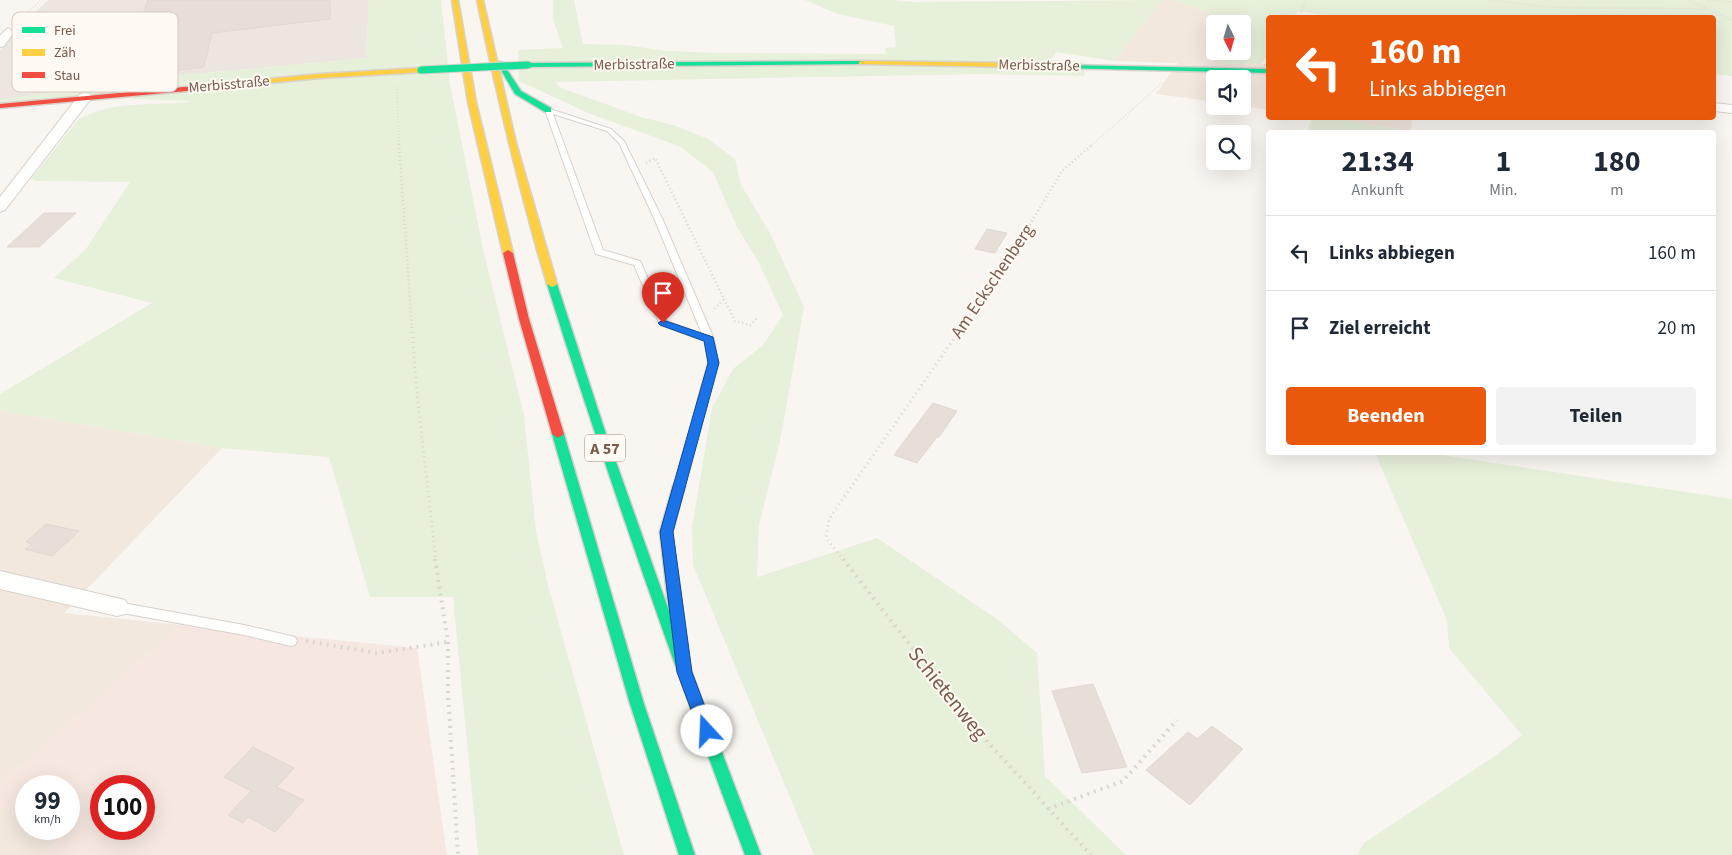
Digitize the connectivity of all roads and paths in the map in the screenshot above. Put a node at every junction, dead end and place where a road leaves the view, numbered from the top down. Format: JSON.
{"nodes":[{"id":1,"x":42,"y":0,"type":"edge"},
{"id":2,"x":455,"y":0,"type":"edge"},
{"id":3,"x":480,"y":0,"type":"edge"},
{"id":4,"x":1306,"y":0,"type":"edge"},
{"id":5,"x":1490,"y":0,"type":"edge"},
{"id":6,"x":1688,"y":0,"type":"edge"},
{"id":7,"x":1707,"y":0,"type":"edge"},
{"id":8,"x":1732,"y":2,"type":"edge"},
{"id":9,"x":1708,"y":9,"type":"junction"},
{"id":10,"x":28,"y":12,"type":"edge"},
{"id":11,"x":1300,"y":15,"type":"edge"},
{"id":12,"x":1732,"y":20,"type":"edge"},
{"id":13,"x":4,"y":32,"type":"edge"},
{"id":14,"x":488,"y":36,"type":"junction"},
{"id":15,"x":0,"y":43,"type":"edge"},
{"id":16,"x":1181,"y":67,"type":"junction"},
{"id":17,"x":399,"y":71,"type":"junction"},
{"id":18,"x":1266,"y":71,"type":"edge"},
{"id":19,"x":178,"y":89,"type":"edge"},
{"id":20,"x":141,"y":92,"type":"edge"},
{"id":21,"x":85,"y":97,"type":"junction"},
{"id":22,"x":0,"y":106,"type":"edge"},
{"id":23,"x":1716,"y":107,"type":"edge"},
{"id":24,"x":1732,"y":109,"type":"edge"},
{"id":25,"x":548,"y":110,"type":"junction"},
{"id":26,"x":635,"y":170,"type":"junction"},
{"id":27,"x":0,"y":207,"type":"edge"},
{"id":28,"x":724,"y":298,"type":"junction"},
{"id":29,"x":759,"y":317,"type":"dead end"},
{"id":30,"x":701,"y":321,"type":"junction"},
{"id":31,"x":709,"y":339,"type":"junction"},
{"id":32,"x":680,"y":486,"type":"joint"},
{"id":33,"x":829,"y":519,"type":"joint"},
{"id":34,"x":0,"y":580,"type":"edge"},
{"id":35,"x":117,"y":608,"type":"joint"},
{"id":36,"x":290,"y":641,"type":"joint"},
{"id":37,"x":448,"y":642,"type":"junction"},
{"id":38,"x":685,"y":672,"type":"junction"},
{"id":39,"x":1176,"y":720,"type":"dead end"},
{"id":40,"x":1048,"y":809,"type":"junction"},
{"id":41,"x":458,"y":855,"type":"edge"},
{"id":42,"x":687,"y":855,"type":"edge"},
{"id":43,"x":753,"y":855,"type":"edge"},
{"id":44,"x":1091,"y":855,"type":"edge"}],
"edges":[{"from":1,"to":10,"type":"path"},
{"from":2,"to":42,"type":"main road","number":"A 57"},
{"from":3,"to":14,"type":"main road","number":"A 57"},
{"from":4,"to":11,"type":"path"},
{"from":5,"to":9,"type":"path"},
{"from":6,"to":9,"type":"path"},
{"from":7,"to":8,"type":"path"},
{"from":9,"to":12,"type":"path"},
{"from":13,"to":15,"type":"street"},
{"from":14,"to":25,"type":"main road"},
{"from":14,"to":38,"type":"main road","number":"A 57"},
{"from":16,"to":17,"type":"main road","name":"Merbisstraße","bridge":true},
{"from":16,"to":18,"type":"main road","name":"Merbisstraße"},
{"from":16,"to":33,"type":"path","name":"Am Eckschenberg"},
{"from":17,"to":19,"type":"main road","name":"Merbisstraße"},
{"from":17,"to":37,"type":"path"},
{"from":20,"to":21,"type":"main road","name":"Merbisstraße"},
{"from":21,"to":22,"type":"main road","name":"Merbisstraße"},
{"from":21,"to":27,"type":"street"},
{"from":23,"to":24,"type":"street"},
{"from":25,"to":26,"type":"lane"},
{"from":25,"to":31,"type":"lane"},
{"from":26,"to":28,"type":"path"},
{"from":26,"to":30,"type":"lane"},
{"from":28,"to":29,"type":"path"},
{"from":28,"to":30,"type":"path"},
{"from":30,"to":31,"type":"lane"},
{"from":31,"to":32,"type":"lane"},
{"from":32,"to":38,"type":"main road"},
{"from":33,"to":40,"type":"path","name":"Schietenweg"},
{"from":34,"to":35,"type":"street"},
{"from":35,"to":36,"type":"lane"},
{"from":36,"to":37,"type":"path"},
{"from":37,"to":41,"type":"path"},
{"from":38,"to":43,"type":"main road","number":"A 57"},
{"from":39,"to":40,"type":"path"},
{"from":40,"to":44,"type":"path","name":"Schietenweg"}]}
